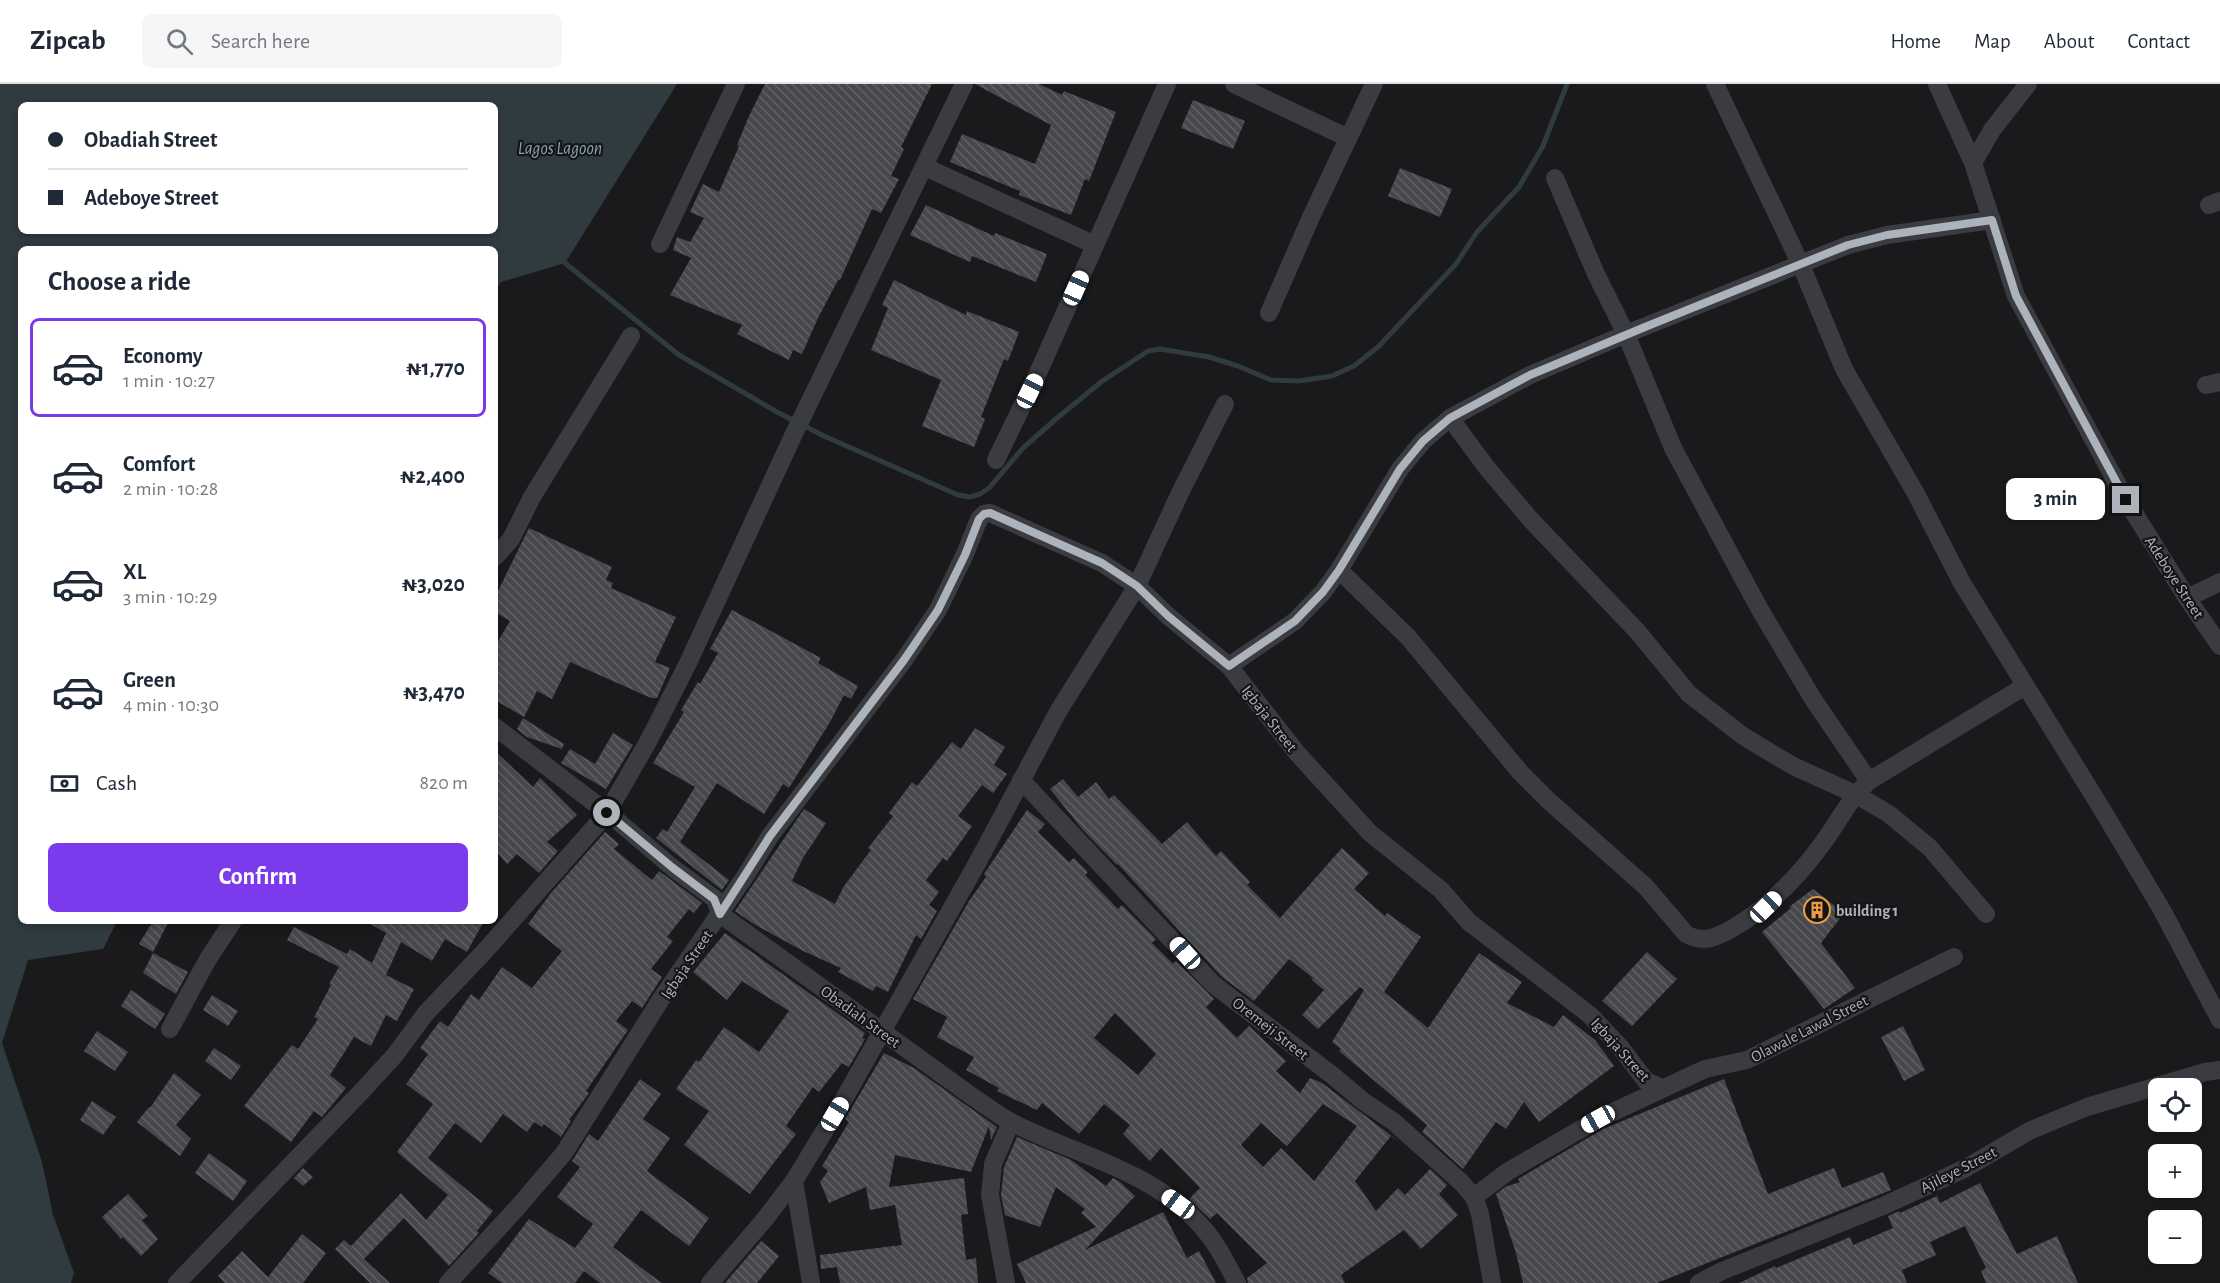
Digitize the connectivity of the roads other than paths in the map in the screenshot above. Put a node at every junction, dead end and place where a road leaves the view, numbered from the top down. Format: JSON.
{"nodes":[{"id":1,"x":736,"y":84,"type":"edge"},
{"id":2,"x":964,"y":84,"type":"edge"},
{"id":3,"x":1167,"y":84,"type":"edge"},
{"id":4,"x":1234,"y":84,"type":"edge"},
{"id":5,"x":1374,"y":84,"type":"edge"},
{"id":6,"x":1715,"y":84,"type":"edge"},
{"id":7,"x":1937,"y":84,"type":"edge"},
{"id":8,"x":2028,"y":84,"type":"edge"},
{"id":9,"x":1348,"y":138,"type":"junction"},
{"id":10,"x":1973,"y":163,"type":"junction"},
{"id":11,"x":925,"y":167,"type":"junction"},
{"id":12,"x":1555,"y":178,"type":"dead end"},
{"id":13,"x":1992,"y":220,"type":"junction"},
{"id":14,"x":660,"y":244,"type":"dead end"},
{"id":15,"x":1095,"y":245,"type":"junction"},
{"id":16,"x":1801,"y":265,"type":"junction"},
{"id":17,"x":1269,"y":313,"type":"dead end"},
{"id":18,"x":1626,"y":334,"type":"junction"},
{"id":19,"x":631,"y":336,"type":"dead end"},
{"id":20,"x":1225,"y":404,"type":"dead end"},
{"id":21,"x":1450,"y":418,"type":"junction"},
{"id":22,"x":996,"y":460,"type":"dead end"},
{"id":23,"x":498,"y":553,"type":"edge"},
{"id":24,"x":1339,"y":570,"type":"junction"},
{"id":25,"x":2220,"y":582,"type":"edge"},
{"id":26,"x":1137,"y":586,"type":"junction"},
{"id":27,"x":2187,"y":598,"type":"junction"},
{"id":28,"x":2220,"y":646,"type":"edge"},
{"id":29,"x":1229,"y":666,"type":"junction"},
{"id":30,"x":2025,"y":686,"type":"junction"},
{"id":31,"x":498,"y":729,"type":"edge"},
{"id":32,"x":1021,"y":780,"type":"junction"},
{"id":33,"x":1869,"y":780,"type":"junction"},
{"id":34,"x":1855,"y":794,"type":"junction"},
{"id":35,"x":607,"y":813,"type":"junction"},
{"id":36,"x":720,"y":914,"type":"junction"},
{"id":37,"x":1986,"y":914,"type":"dead end"},
{"id":38,"x":231,"y":924,"type":"edge"},
{"id":39,"x":1954,"y":957,"type":"dead end"},
{"id":40,"x":2220,"y":1020,"type":"edge"},
{"id":41,"x":170,"y":1029,"type":"dead end"},
{"id":42,"x":883,"y":1032,"type":"junction"},
{"id":43,"x":2220,"y":1070,"type":"edge"},
{"id":44,"x":1662,"y":1088,"type":"junction"},
{"id":45,"x":1011,"y":1122,"type":"junction"},
{"id":46,"x":794,"y":1181,"type":"junction"},
{"id":47,"x":1474,"y":1197,"type":"junction"},
{"id":48,"x":177,"y":1283,"type":"edge"},
{"id":49,"x":448,"y":1283,"type":"edge"},
{"id":50,"x":710,"y":1283,"type":"edge"},
{"id":51,"x":811,"y":1283,"type":"edge"},
{"id":52,"x":1005,"y":1283,"type":"edge"},
{"id":53,"x":1237,"y":1283,"type":"edge"},
{"id":54,"x":1492,"y":1283,"type":"edge"},
{"id":55,"x":1700,"y":1283,"type":"edge"}],
"edges":[{"from":1,"to":14,"type":"street"},
{"from":2,"to":11,"type":"street"},
{"from":3,"to":15,"type":"street"},
{"from":4,"to":9,"type":"street"},
{"from":5,"to":9,"type":"street"},
{"from":6,"to":16,"type":"street"},
{"from":7,"to":10,"type":"street","name":"Adeboye Street"},
{"from":8,"to":10,"type":"street"},
{"from":9,"to":17,"type":"street"},
{"from":10,"to":13,"type":"street","name":"Adeboye Street"},
{"from":11,"to":15,"type":"street"},
{"from":11,"to":35,"type":"street"},
{"from":12,"to":18,"type":"street"},
{"from":13,"to":16,"type":"street"},
{"from":13,"to":27,"type":"street","name":"Adeboye Street"},
{"from":15,"to":22,"type":"street"},
{"from":16,"to":18,"type":"street"},
{"from":16,"to":30,"type":"street"},
{"from":18,"to":21,"type":"street"},
{"from":18,"to":33,"type":"street"},
{"from":19,"to":23,"type":"street"},
{"from":20,"to":26,"type":"street"},
{"from":21,"to":24,"type":"street"},
{"from":21,"to":34,"type":"street"},
{"from":24,"to":29,"type":"street"},
{"from":24,"to":34,"type":"street"},
{"from":25,"to":27,"type":"street"},
{"from":26,"to":29,"type":"street","name":"Igbaja Street"},
{"from":26,"to":32,"type":"street"},
{"from":26,"to":36,"type":"street","name":"Igbaja Street"},
{"from":27,"to":28,"type":"street","name":"Adeboye Street"},
{"from":29,"to":44,"type":"street","name":"Igbaja Street"},
{"from":30,"to":33,"type":"street"},
{"from":30,"to":40,"type":"street"},
{"from":31,"to":35,"type":"street","name":"Obadiah Street"},
{"from":32,"to":42,"type":"street"},
{"from":32,"to":47,"type":"street","name":"Oremeji Street"},
{"from":33,"to":34,"type":"street"},
{"from":34,"to":37,"type":"street"},
{"from":35,"to":36,"type":"street","name":"Obadiah Street"},
{"from":35,"to":48,"type":"street"},
{"from":36,"to":42,"type":"street","name":"Obadiah Street"},
{"from":36,"to":49,"type":"street","name":"Igbaja Street"},
{"from":38,"to":41,"type":"street"},
{"from":39,"to":44,"type":"street","name":"Olawale Lawal Street"},
{"from":42,"to":45,"type":"street","name":"Obadiah Street"},
{"from":42,"to":46,"type":"street"},
{"from":43,"to":55,"type":"street","name":"Ajileye Street"},
{"from":44,"to":47,"type":"street","name":"Olawale Lawal Street"},
{"from":45,"to":52,"type":"street"},
{"from":45,"to":53,"type":"street","name":"Obadiah Street"},
{"from":46,"to":50,"type":"street"},
{"from":46,"to":51,"type":"street"},
{"from":47,"to":54,"type":"street","name":"Oremeji Street"}]}
